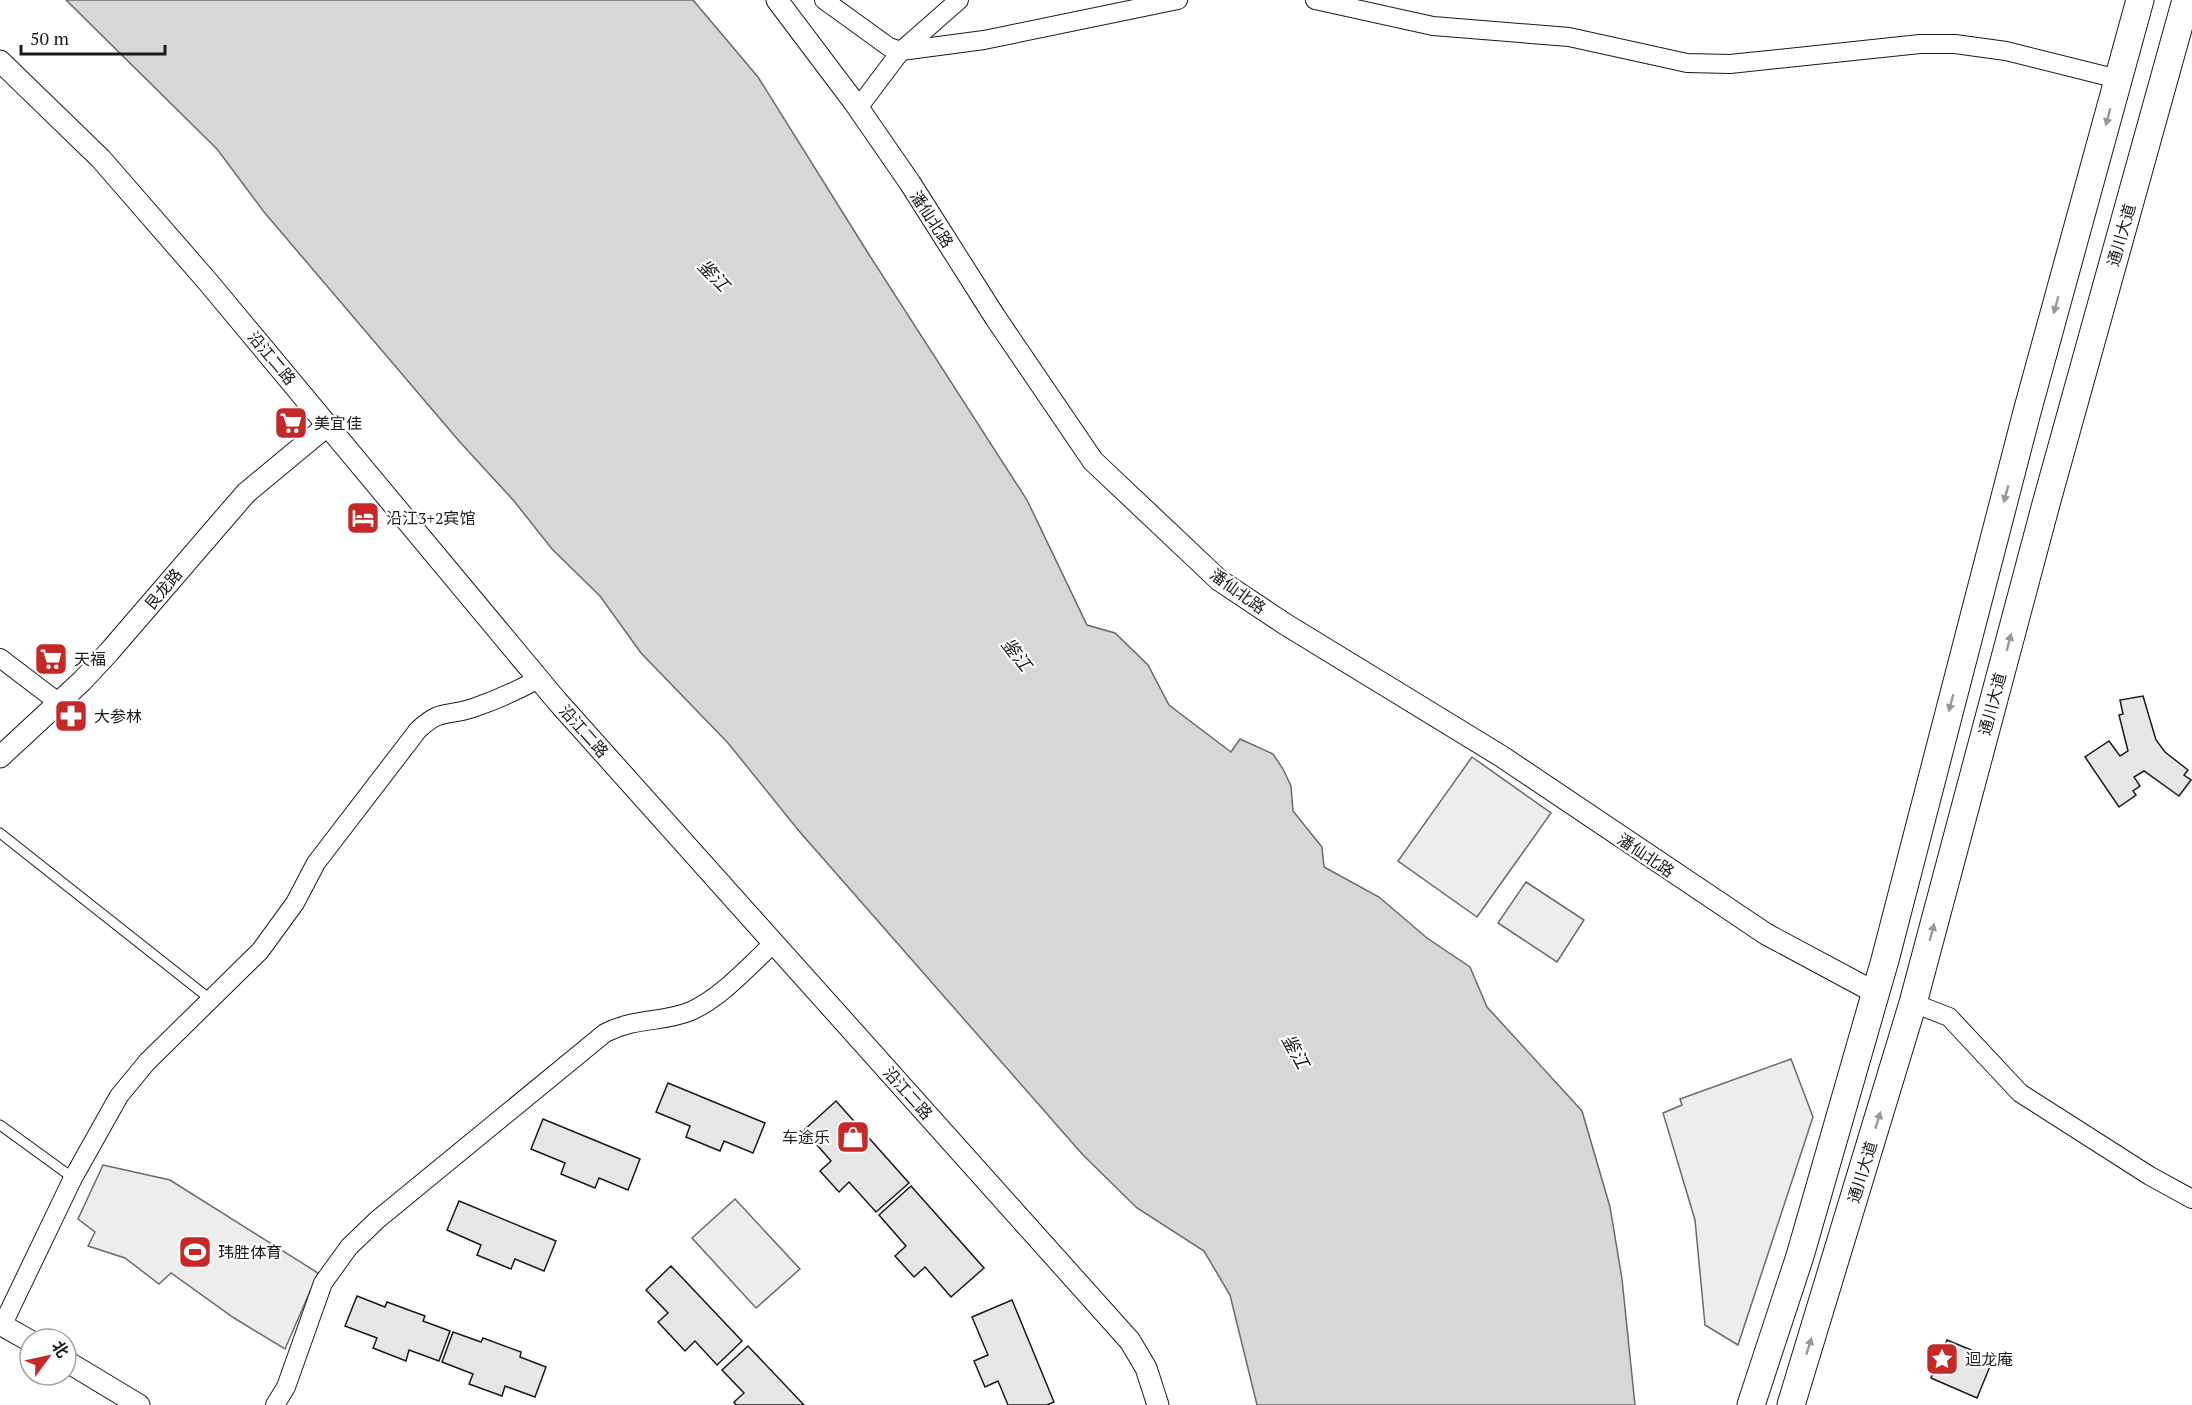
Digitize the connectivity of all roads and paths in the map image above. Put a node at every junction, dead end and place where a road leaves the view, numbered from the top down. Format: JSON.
{"nodes":[{"id":1,"x":777,"y":0,"type":"edge"},
{"id":2,"x":824,"y":0,"type":"edge"},
{"id":3,"x":959,"y":0,"type":"edge"},
{"id":4,"x":1178,"y":0,"type":"edge"},
{"id":5,"x":1315,"y":0,"type":"edge"},
{"id":6,"x":2140,"y":0,"type":"edge"},
{"id":7,"x":2186,"y":0,"type":"edge"},
{"id":8,"x":901,"y":51,"type":"junction"},
{"id":9,"x":0,"y":61,"type":"edge"},
{"id":10,"x":2118,"y":79,"type":"junction"},
{"id":11,"x":858,"y":108,"type":"junction"},
{"id":12,"x":328,"y":425,"type":"junction"},
{"id":13,"x":0,"y":658,"type":"edge"},
{"id":14,"x":538,"y":679,"type":"junction"},
{"id":15,"x":58,"y":702,"type":"junction"},
{"id":16,"x":0,"y":757,"type":"edge"},
{"id":17,"x":0,"y":833,"type":"edge"},
{"id":18,"x":774,"y":943,"type":"junction"},
{"id":19,"x":1876,"y":993,"type":"junction"},
{"id":20,"x":210,"y":999,"type":"junction"},
{"id":21,"x":1913,"y":1003,"type":"junction"},
{"id":22,"x":0,"y":1125,"type":"edge"},
{"id":23,"x":73,"y":1178,"type":"junction"},
{"id":24,"x":2192,"y":1199,"type":"edge"},
{"id":25,"x":1,"y":1325,"type":"edge"},
{"id":26,"x":18,"y":1334,"type":"edge"},
{"id":27,"x":78,"y":1368,"type":"edge"},
{"id":28,"x":1755,"y":1395,"type":"edge"},
{"id":29,"x":1792,"y":1404,"type":"edge"},
{"id":30,"x":139,"y":1405,"type":"edge"},
{"id":31,"x":275,"y":1405,"type":"edge"},
{"id":32,"x":1158,"y":1405,"type":"edge"}],
"edges":[{"from":1,"to":11,"type":"street","name":"潘仙北路"},
{"from":2,"to":8,"type":"street"},
{"from":3,"to":8,"type":"street"},
{"from":4,"to":8,"type":"street"},
{"from":5,"to":10,"type":"street"},
{"from":6,"to":10,"type":"main road"},
{"from":21,"to":7,"type":"main road","name":"通川大道","one_way":true},
{"from":8,"to":11,"type":"street"},
{"from":9,"to":12,"type":"street","name":"沿江二路"},
{"from":10,"to":19,"type":"main road","one_way":true},
{"from":11,"to":19,"type":"street","name":"潘仙北路"},
{"from":12,"to":14,"type":"street","name":"沿江二路"},
{"from":12,"to":15,"type":"street","name":"艮龙路"},
{"from":13,"to":15,"type":"street"},
{"from":14,"to":18,"type":"street","name":"沿江二路"},
{"from":14,"to":20,"type":"street"},
{"from":15,"to":16,"type":"street","name":"艮龙路"},
{"from":17,"to":20,"type":"lane"},
{"from":18,"to":31,"type":"street"},
{"from":18,"to":32,"type":"street","name":"沿江二路"},
{"from":19,"to":28,"type":"main road"},
{"from":20,"to":23,"type":"street"},
{"from":21,"to":24,"type":"street"},
{"from":29,"to":21,"type":"main road","name":"通川大道","one_way":true},
{"from":22,"to":23,"type":"lane"},
{"from":23,"to":25,"type":"street"},
{"from":25,"to":26,"type":"street"},
{"from":27,"to":30,"type":"street"}]}
